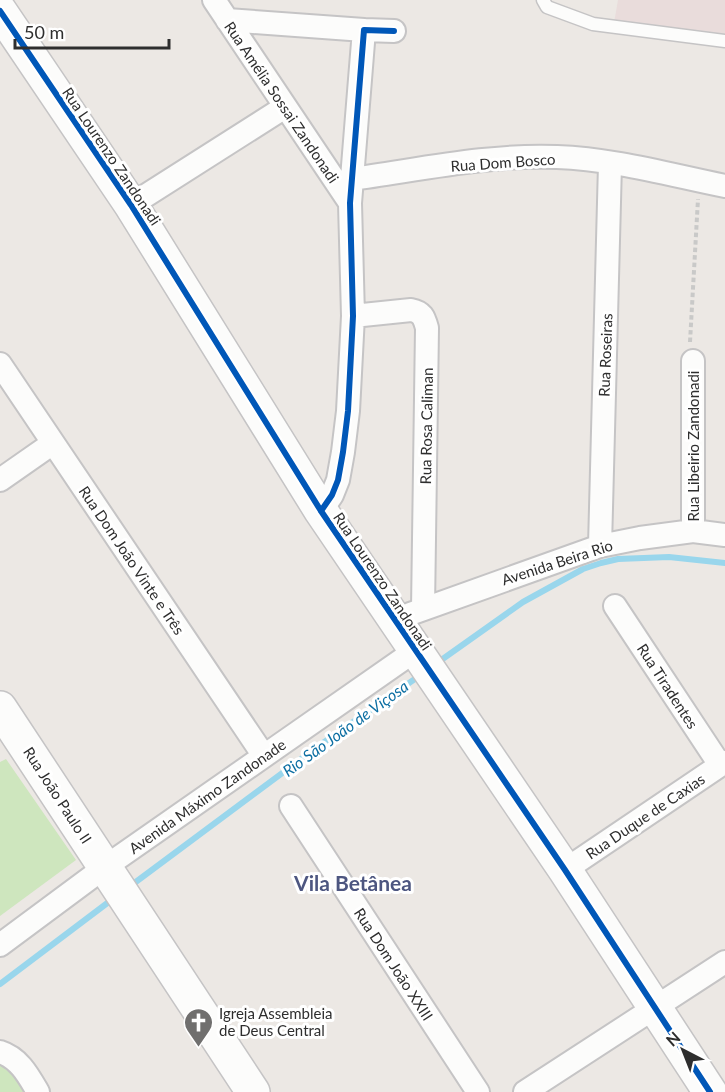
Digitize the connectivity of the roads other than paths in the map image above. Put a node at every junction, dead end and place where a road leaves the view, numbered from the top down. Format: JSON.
{"nodes":[{"id":1,"x":214,"y":0,"type":"edge"},
{"id":2,"x":543,"y":0,"type":"edge"},
{"id":3,"x":0,"y":11,"type":"edge"},
{"id":4,"x":227,"y":20,"type":"junction"},
{"id":5,"x":364,"y":30,"type":"junction"},
{"id":6,"x":394,"y":31,"type":"dead end"},
{"id":7,"x":725,"y":41,"type":"edge"},
{"id":8,"x":285,"y":107,"type":"junction"},
{"id":9,"x":610,"y":164,"type":"junction"},
{"id":10,"x":352,"y":179,"type":"junction"},
{"id":11,"x":725,"y":186,"type":"edge"},
{"id":12,"x":350,"y":203,"type":"junction"},
{"id":13,"x":131,"y":205,"type":"junction"},
{"id":14,"x":353,"y":316,"type":"junction"},
{"id":15,"x":692,"y":352,"type":"road end"},
{"id":16,"x":0,"y":364,"type":"edge"},
{"id":17,"x":53,"y":443,"type":"junction"},
{"id":18,"x":0,"y":480,"type":"edge"},
{"id":19,"x":321,"y":512,"type":"junction"},
{"id":20,"x":693,"y":531,"type":"junction"},
{"id":21,"x":725,"y":535,"type":"edge"},
{"id":22,"x":600,"y":546,"type":"junction"},
{"id":23,"x":615,"y":606,"type":"dead end"},
{"id":24,"x":409,"y":615,"type":"junction"},
{"id":25,"x":420,"y":656,"type":"junction"},
{"id":26,"x":0,"y":708,"type":"edge"},
{"id":27,"x":264,"y":756,"type":"junction"},
{"id":28,"x":723,"y":764,"type":"edge"},
{"id":29,"x":291,"y":806,"type":"dead end"},
{"id":30,"x":565,"y":870,"type":"junction"},
{"id":31,"x":110,"y":876,"type":"junction"},
{"id":32,"x":0,"y":945,"type":"edge"},
{"id":33,"x":725,"y":962,"type":"edge"},
{"id":34,"x":656,"y":1008,"type":"junction"},
{"id":35,"x":0,"y":1052,"type":"edge"},
{"id":36,"x":38,"y":1092,"type":"edge"},
{"id":37,"x":253,"y":1092,"type":"edge"},
{"id":38,"x":478,"y":1092,"type":"edge"},
{"id":39,"x":525,"y":1092,"type":"edge"},
{"id":40,"x":710,"y":1092,"type":"edge"}],
"edges":[{"from":1,"to":4,"type":"street","name":"Rua Amélia Sossai Zandonadi"},
{"from":2,"to":7,"type":"lane"},
{"from":3,"to":13,"type":"street","name":"Rua Lourenzo Zandonadi"},
{"from":4,"to":5,"type":"street"},
{"from":4,"to":8,"type":"street","name":"Rua Amélia Sossai Zandonadi"},
{"from":5,"to":6,"type":"street"},
{"from":5,"to":10,"type":"street"},
{"from":8,"to":12,"type":"street","name":"Rua Amélia Sossai Zandonadi"},
{"from":8,"to":13,"type":"street"},
{"from":9,"to":10,"type":"street","name":"Rua Dom Bosco"},
{"from":9,"to":11,"type":"street","name":"Rua Dom Bosco"},
{"from":9,"to":22,"type":"street","name":"Rua Roseiras"},
{"from":10,"to":12,"type":"street"},
{"from":12,"to":14,"type":"street"},
{"from":13,"to":19,"type":"street","name":"Rua Lourenzo Zandonadi"},
{"from":14,"to":19,"type":"street"},
{"from":14,"to":24,"type":"street","name":"Rua Rosa Caliman"},
{"from":15,"to":20,"type":"street","name":"Rua Libeirio Zandonadi"},
{"from":16,"to":17,"type":"street","name":"Rua Dom João Vinte e Três"},
{"from":17,"to":18,"type":"street"},
{"from":17,"to":27,"type":"street","name":"Rua Dom João Vinte e Três"},
{"from":19,"to":24,"type":"street","name":"Rua Lourenzo Zandonadi"},
{"from":20,"to":21,"type":"street","name":"Avenida Beira Rio"},
{"from":20,"to":22,"type":"street","name":"Avenida Beira Rio"},
{"from":22,"to":24,"type":"street","name":"Avenida Beira Rio"},
{"from":23,"to":28,"type":"street","name":"Rua Tiradentes"},
{"from":24,"to":25,"type":"street","name":"Rua Lourenzo Zandonadi"},
{"from":25,"to":27,"type":"street","name":"Avenida Máximo Zandonade"},
{"from":25,"to":30,"type":"street","name":"Rua Lourenzo Zandonadi"},
{"from":26,"to":31,"type":"street","name":"Rua João Paulo II"},
{"from":27,"to":31,"type":"street","name":"Avenida Máximo Zandonade"},
{"from":28,"to":30,"type":"street","name":"Rua Duque de Caxias"},
{"from":29,"to":38,"type":"street","name":"Rua Dom João XXIII"},
{"from":30,"to":34,"type":"street","name":"Rua Lourenzo Zandonadi"},
{"from":31,"to":32,"type":"street","name":"Avenida Máximo Zandonade"},
{"from":31,"to":37,"type":"street","name":"Rua João Paulo II"},
{"from":33,"to":34,"type":"street"},
{"from":34,"to":39,"type":"street"},
{"from":34,"to":40,"type":"street","name":"Rua Lourenzo Zandonadi"},
{"from":35,"to":36,"type":"street"}]}
